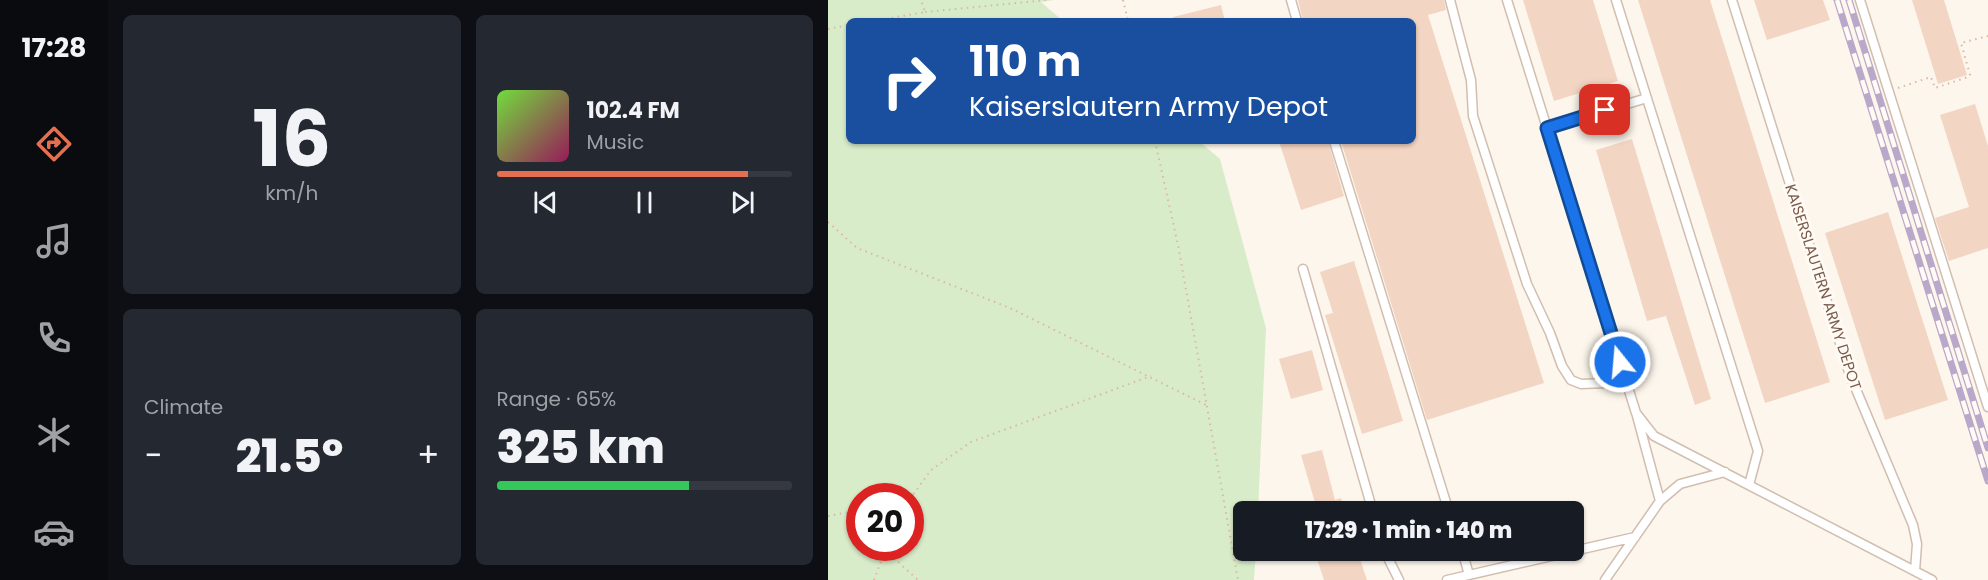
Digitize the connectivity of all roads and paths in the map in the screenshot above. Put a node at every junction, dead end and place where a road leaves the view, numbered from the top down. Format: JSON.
{"nodes":[{"id":1,"x":921,"y":0,"type":"edge"},
{"id":2,"x":1047,"y":0,"type":"edge"},
{"id":3,"x":1123,"y":0,"type":"edge"},
{"id":4,"x":1291,"y":0,"type":"edge"},
{"id":5,"x":1450,"y":0,"type":"edge"},
{"id":6,"x":1507,"y":0,"type":"edge"},
{"id":7,"x":1616,"y":0,"type":"edge"},
{"id":8,"x":1732,"y":0,"type":"edge"},
{"id":9,"x":1860,"y":0,"type":"edge"},
{"id":10,"x":925,"y":12,"type":"junction"},
{"id":11,"x":891,"y":18,"type":"edge"},
{"id":12,"x":1127,"y":18,"type":"edge"},
{"id":13,"x":1296,"y":18,"type":"edge"},
{"id":14,"x":846,"y":26,"type":"edge"},
{"id":15,"x":828,"y":29,"type":"edge"},
{"id":16,"x":1988,"y":36,"type":"edge"},
{"id":17,"x":1888,"y":91,"type":"junction"},
{"id":18,"x":1647,"y":98,"type":"junction"},
{"id":19,"x":1547,"y":128,"type":"junction"},
{"id":20,"x":1156,"y":144,"type":"edge"},
{"id":21,"x":1335,"y":144,"type":"edge"},
{"id":22,"x":828,"y":222,"type":"edge"},
{"id":23,"x":1303,"y":269,"type":"dead end"},
{"id":24,"x":1151,"y":376,"type":"junction"},
{"id":25,"x":1625,"y":378,"type":"junction"},
{"id":26,"x":1206,"y":405,"type":"junction"},
{"id":27,"x":1988,"y":407,"type":"edge"},
{"id":28,"x":1636,"y":413,"type":"junction"},
{"id":29,"x":1725,"y":472,"type":"junction"},
{"id":30,"x":922,"y":483,"type":"edge"},
{"id":31,"x":1749,"y":485,"type":"junction"},
{"id":32,"x":1370,"y":501,"type":"edge"},
{"id":33,"x":1446,"y":501,"type":"edge"},
{"id":34,"x":1660,"y":501,"type":"junction"},
{"id":35,"x":846,"y":513,"type":"edge"},
{"id":36,"x":828,"y":516,"type":"edge"},
{"id":37,"x":1635,"y":537,"type":"junction"},
{"id":38,"x":881,"y":561,"type":"edge"},
{"id":39,"x":898,"y":561,"type":"edge"},
{"id":40,"x":1390,"y":561,"type":"edge"},
{"id":41,"x":1464,"y":561,"type":"edge"},
{"id":42,"x":1916,"y":571,"type":"junction"},
{"id":43,"x":1468,"y":577,"type":"edge"},
{"id":44,"x":874,"y":580,"type":"edge"},
{"id":45,"x":918,"y":580,"type":"edge"},
{"id":46,"x":1238,"y":580,"type":"edge"},
{"id":47,"x":1399,"y":580,"type":"edge"},
{"id":48,"x":1447,"y":580,"type":"edge"},
{"id":49,"x":1605,"y":580,"type":"edge"},
{"id":50,"x":1932,"y":580,"type":"edge"}],
"edges":[{"from":1,"to":10,"type":"path"},
{"from":2,"to":10,"type":"path"},
{"from":3,"to":12,"type":"path"},
{"from":4,"to":13,"type":"lane"},
{"from":5,"to":25,"type":"lane"},
{"from":6,"to":19,"type":"lane"},
{"from":7,"to":18,"type":"lane"},
{"from":8,"to":42,"type":"lane","name":"KAISERSLAUTERN ARMY DEPOT"},
{"from":9,"to":17,"type":"lane"},
{"from":10,"to":11,"type":"path"},
{"from":14,"to":15,"type":"path"},
{"from":16,"to":17,"type":"path"},
{"from":17,"to":27,"type":"lane"},
{"from":18,"to":19,"type":"lane"},
{"from":18,"to":31,"type":"lane"},
{"from":19,"to":25,"type":"lane"},
{"from":20,"to":26,"type":"path"},
{"from":21,"to":33,"type":"lane"},
{"from":22,"to":24,"type":"path"},
{"from":23,"to":32,"type":"lane"},
{"from":24,"to":26,"type":"path"},
{"from":24,"to":30,"type":"path"},
{"from":25,"to":28,"type":"lane"},
{"from":26,"to":46,"type":"path"},
{"from":28,"to":29,"type":"lane"},
{"from":28,"to":34,"type":"lane"},
{"from":29,"to":31,"type":"lane"},
{"from":29,"to":34,"type":"lane"},
{"from":31,"to":42,"type":"lane"},
{"from":34,"to":37,"type":"lane"},
{"from":35,"to":36,"type":"path"},
{"from":37,"to":43,"type":"lane"},
{"from":37,"to":49,"type":"lane"},
{"from":38,"to":44,"type":"path"},
{"from":39,"to":45,"type":"path"},
{"from":40,"to":47,"type":"lane"},
{"from":41,"to":43,"type":"lane"},
{"from":42,"to":50,"type":"lane"},
{"from":43,"to":48,"type":"lane"}]}
